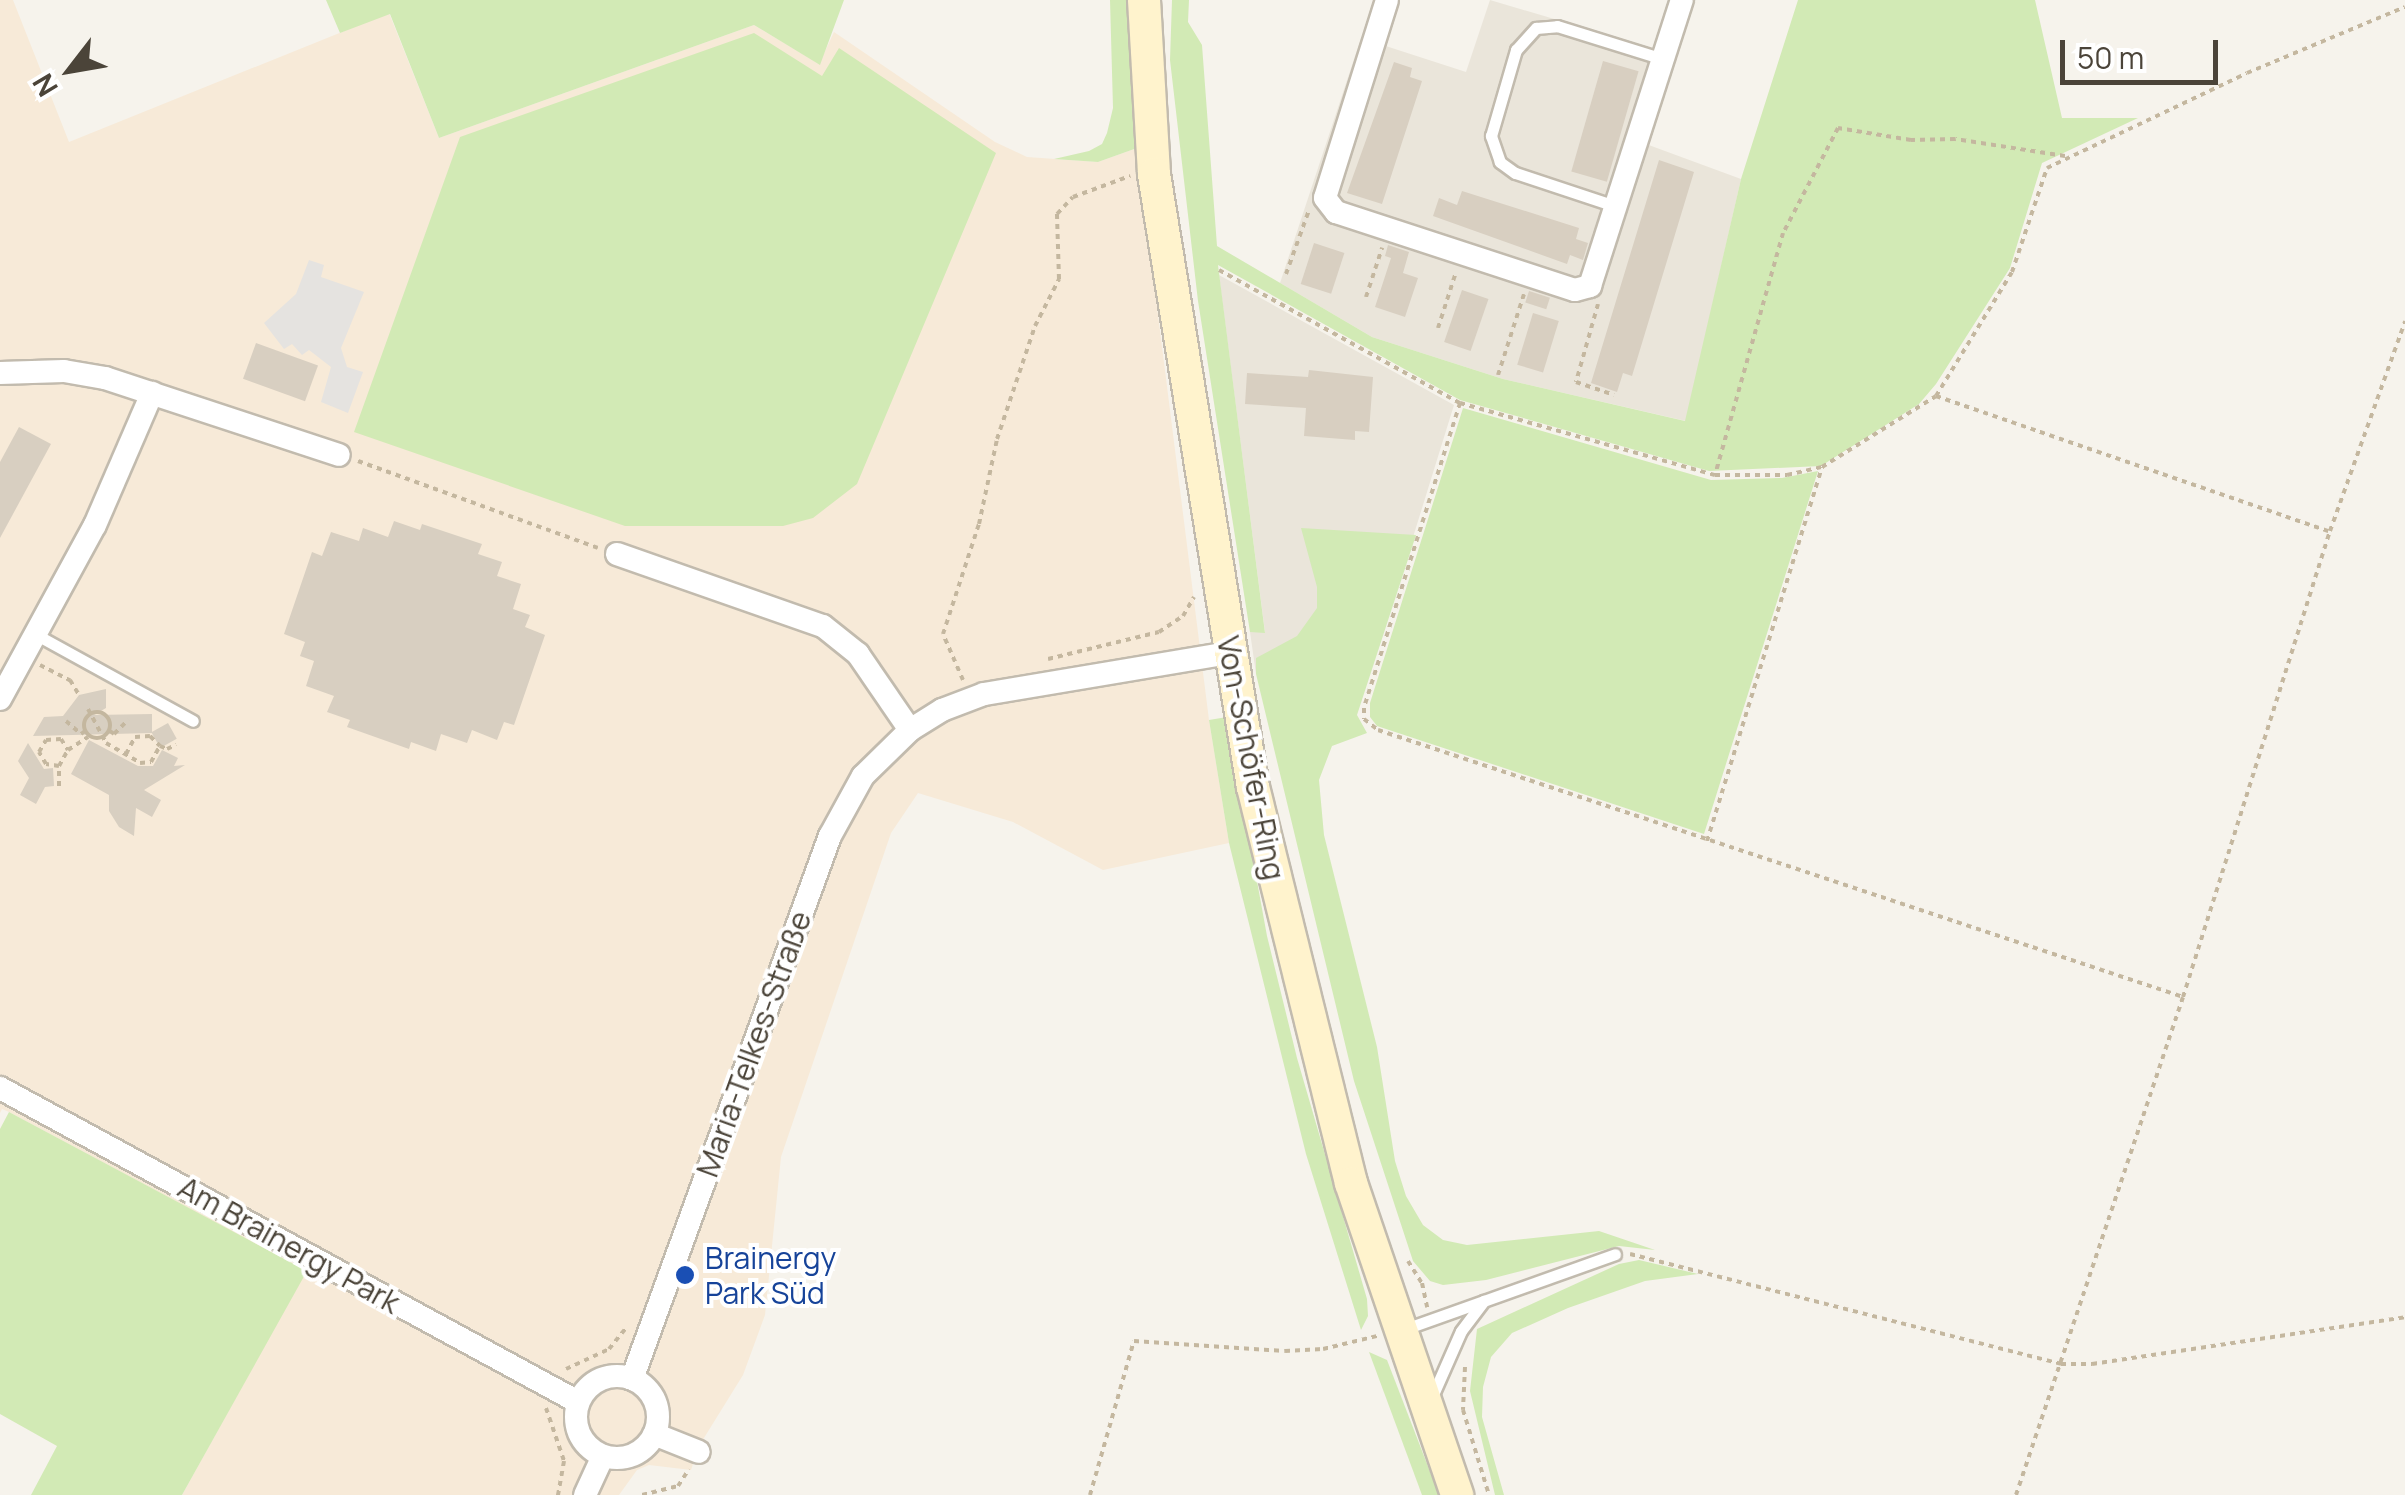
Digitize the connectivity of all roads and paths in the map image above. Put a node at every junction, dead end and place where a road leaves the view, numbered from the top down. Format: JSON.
{"nodes":[{"id":1,"x":1144,"y":0,"type":"edge"},
{"id":2,"x":1386,"y":0,"type":"edge"},
{"id":3,"x":1682,"y":0,"type":"edge"},
{"id":4,"x":2405,"y":7,"type":"edge"},
{"id":5,"x":1663,"y":60,"type":"junction"},
{"id":6,"x":2065,"y":156,"type":"junction"},
{"id":7,"x":1154,"y":176,"type":"junction"},
{"id":8,"x":1324,"y":198,"type":"junction"},
{"id":9,"x":1618,"y":207,"type":"junction"},
{"id":10,"x":1388,"y":229,"type":"junction"},
{"id":11,"x":1462,"y":253,"type":"junction"},
{"id":12,"x":1220,"y":270,"type":"dead end"},
{"id":13,"x":1286,"y":274,"type":"dead end"},
{"id":14,"x":1531,"y":275,"type":"junction"},
{"id":15,"x":1590,"y":286,"type":"junction"},
{"id":16,"x":1366,"y":297,"type":"dead end"},
{"id":17,"x":2405,"y":321,"type":"edge"},
{"id":18,"x":1438,"y":328,"type":"dead end"},
{"id":19,"x":0,"y":374,"type":"edge"},
{"id":20,"x":1498,"y":375,"type":"dead end"},
{"id":21,"x":152,"y":393,"type":"junction"},
{"id":22,"x":1614,"y":395,"type":"dead end"},
{"id":23,"x":1936,"y":396,"type":"junction"},
{"id":24,"x":1460,"y":404,"type":"junction"},
{"id":25,"x":339,"y":455,"type":"joint"},
{"id":26,"x":1822,"y":468,"type":"junction"},
{"id":27,"x":1716,"y":475,"type":"junction"},
{"id":28,"x":2330,"y":532,"type":"junction"},
{"id":29,"x":617,"y":554,"type":"joint"},
{"id":30,"x":1217,"y":583,"type":"junction"},
{"id":31,"x":35,"y":634,"type":"junction"},
{"id":32,"x":1228,"y":652,"type":"junction"},
{"id":33,"x":23,"y":656,"type":"junction"},
{"id":34,"x":1039,"y":661,"type":"dead end"},
{"id":35,"x":978,"y":676,"type":"dead end"},
{"id":36,"x":79,"y":694,"type":"dead end"},
{"id":37,"x":0,"y":698,"type":"edge"},
{"id":38,"x":89,"y":711,"type":"junction"},
{"id":39,"x":128,"y":720,"type":"dead end"},
{"id":40,"x":66,"y":721,"type":"dead end"},
{"id":41,"x":193,"y":721,"type":"dead end"},
{"id":42,"x":109,"y":730,"type":"junction"},
{"id":43,"x":910,"y":730,"type":"junction"},
{"id":44,"x":87,"y":734,"type":"junction"},
{"id":45,"x":104,"y":738,"type":"junction"},
{"id":46,"x":176,"y":745,"type":"dead end"},
{"id":47,"x":160,"y":746,"type":"junction"},
{"id":48,"x":68,"y":750,"type":"junction"},
{"id":49,"x":126,"y":754,"type":"junction"},
{"id":50,"x":59,"y":766,"type":"junction"},
{"id":51,"x":59,"y":786,"type":"dead end"},
{"id":52,"x":1707,"y":842,"type":"junction"},
{"id":53,"x":2184,"y":998,"type":"junction"},
{"id":54,"x":0,"y":1088,"type":"edge"},
{"id":55,"x":1399,"y":1248,"type":"dead end"},
{"id":56,"x":1615,"y":1254,"type":"joint"},
{"id":57,"x":1485,"y":1300,"type":"junction"},
{"id":58,"x":633,"y":1312,"type":"dead end"},
{"id":59,"x":2405,"y":1318,"type":"edge"},
{"id":60,"x":1430,"y":1321,"type":"junction"},
{"id":61,"x":1398,"y":1331,"type":"junction"},
{"id":62,"x":1451,"y":1352,"type":"junction"},
{"id":63,"x":2060,"y":1364,"type":"junction"},
{"id":64,"x":632,"y":1379,"type":"junction"},
{"id":65,"x":555,"y":1390,"type":"junction"},
{"id":66,"x":578,"y":1402,"type":"junction"},
{"id":67,"x":1428,"y":1408,"type":"junction"},
{"id":68,"x":654,"y":1434,"type":"junction"},
{"id":69,"x":697,"y":1451,"type":"joint"},
{"id":70,"x":603,"y":1456,"type":"junction"},
{"id":71,"x":558,"y":1495,"type":"edge"},
{"id":72,"x":585,"y":1495,"type":"edge"},
{"id":73,"x":642,"y":1495,"type":"edge"},
{"id":74,"x":1090,"y":1495,"type":"edge"},
{"id":75,"x":1458,"y":1495,"type":"edge"},
{"id":76,"x":1489,"y":1495,"type":"edge"},
{"id":77,"x":2016,"y":1495,"type":"edge"}],
"edges":[{"from":1,"to":7,"type":"main road","name":"Von-Schöfer-Ring"},
{"from":2,"to":8,"type":"street"},
{"from":3,"to":5,"type":"street"},
{"from":4,"to":6,"type":"path"},
{"from":5,"to":9,"type":"street"},
{"from":5,"to":9,"type":"lane"},
{"from":6,"to":23,"type":"path"},
{"from":6,"to":27,"type":"path"},
{"from":7,"to":30,"type":"main road","name":"Von-Schöfer-Ring"},
{"from":7,"to":35,"type":"path"},
{"from":8,"to":10,"type":"street"},
{"from":8,"to":13,"type":"path"},
{"from":9,"to":15,"type":"street"},
{"from":10,"to":11,"type":"street"},
{"from":10,"to":16,"type":"path"},
{"from":11,"to":14,"type":"street"},
{"from":11,"to":18,"type":"path"},
{"from":12,"to":24,"type":"path"},
{"from":14,"to":15,"type":"street"},
{"from":14,"to":20,"type":"path"},
{"from":15,"to":22,"type":"path"},
{"from":17,"to":28,"type":"path"},
{"from":19,"to":21,"type":"street"},
{"from":21,"to":25,"type":"street"},
{"from":21,"to":31,"type":"street"},
{"from":23,"to":26,"type":"path"},
{"from":23,"to":28,"type":"path"},
{"from":24,"to":27,"type":"path"},
{"from":24,"to":52,"type":"path"},
{"from":25,"to":29,"type":"path"},
{"from":26,"to":27,"type":"path"},
{"from":26,"to":52,"type":"path"},
{"from":28,"to":53,"type":"path"},
{"from":29,"to":43,"type":"street"},
{"from":30,"to":32,"type":"main road","name":"Von-Schöfer-Ring"},
{"from":30,"to":34,"type":"path"},
{"from":31,"to":33,"type":"street"},
{"from":31,"to":41,"type":"lane"},
{"from":32,"to":43,"type":"street","name":"Maria-Telkes-Straße"},
{"from":32,"to":61,"type":"main road","name":"Von-Schöfer-Ring"},
{"from":33,"to":36,"type":"path"},
{"from":33,"to":37,"type":"street"},
{"from":38,"to":42,"type":"path"},
{"from":38,"to":44,"type":"path"},
{"from":38,"to":45,"type":"path"},
{"from":39,"to":42,"type":"path"},
{"from":40,"to":44,"type":"path"},
{"from":42,"to":45,"type":"path"},
{"from":43,"to":64,"type":"street","name":"Maria-Telkes-Straße"},
{"from":44,"to":45,"type":"path"},
{"from":44,"to":48,"type":"path"},
{"from":45,"to":49,"type":"path"},
{"from":46,"to":47,"type":"path"},
{"from":47,"to":49,"type":"path"},
{"from":47,"to":49,"type":"path"},
{"from":48,"to":50,"type":"path"},
{"from":48,"to":50,"type":"path"},
{"from":50,"to":51,"type":"path"},
{"from":52,"to":53,"type":"path"},
{"from":53,"to":63,"type":"path"},
{"from":54,"to":65,"type":"street","name":"Am Brainergy Park"},
{"from":55,"to":60,"type":"path"},
{"from":56,"to":57,"type":"lane"},
{"from":56,"to":63,"type":"path"},
{"from":57,"to":60,"type":"lane"},
{"from":57,"to":62,"type":"lane"},
{"from":58,"to":65,"type":"path"},
{"from":59,"to":63,"type":"path"},
{"from":60,"to":61,"type":"lane"},
{"from":61,"to":67,"type":"main road","name":"Von-Schöfer-Ring"},
{"from":61,"to":74,"type":"path"},
{"from":62,"to":67,"type":"lane"},
{"from":62,"to":76,"type":"path"},
{"from":63,"to":77,"type":"path"},
{"from":64,"to":66,"type":"street"},
{"from":64,"to":68,"type":"street"},
{"from":65,"to":66,"type":"street","name":"Am Brainergy Park"},
{"from":65,"to":71,"type":"path"},
{"from":66,"to":70,"type":"street"},
{"from":67,"to":75,"type":"main road","name":"Von-Schöfer-Ring"},
{"from":68,"to":69,"type":"street"},
{"from":68,"to":70,"type":"street"},
{"from":69,"to":73,"type":"path"},
{"from":70,"to":72,"type":"street"}]}
